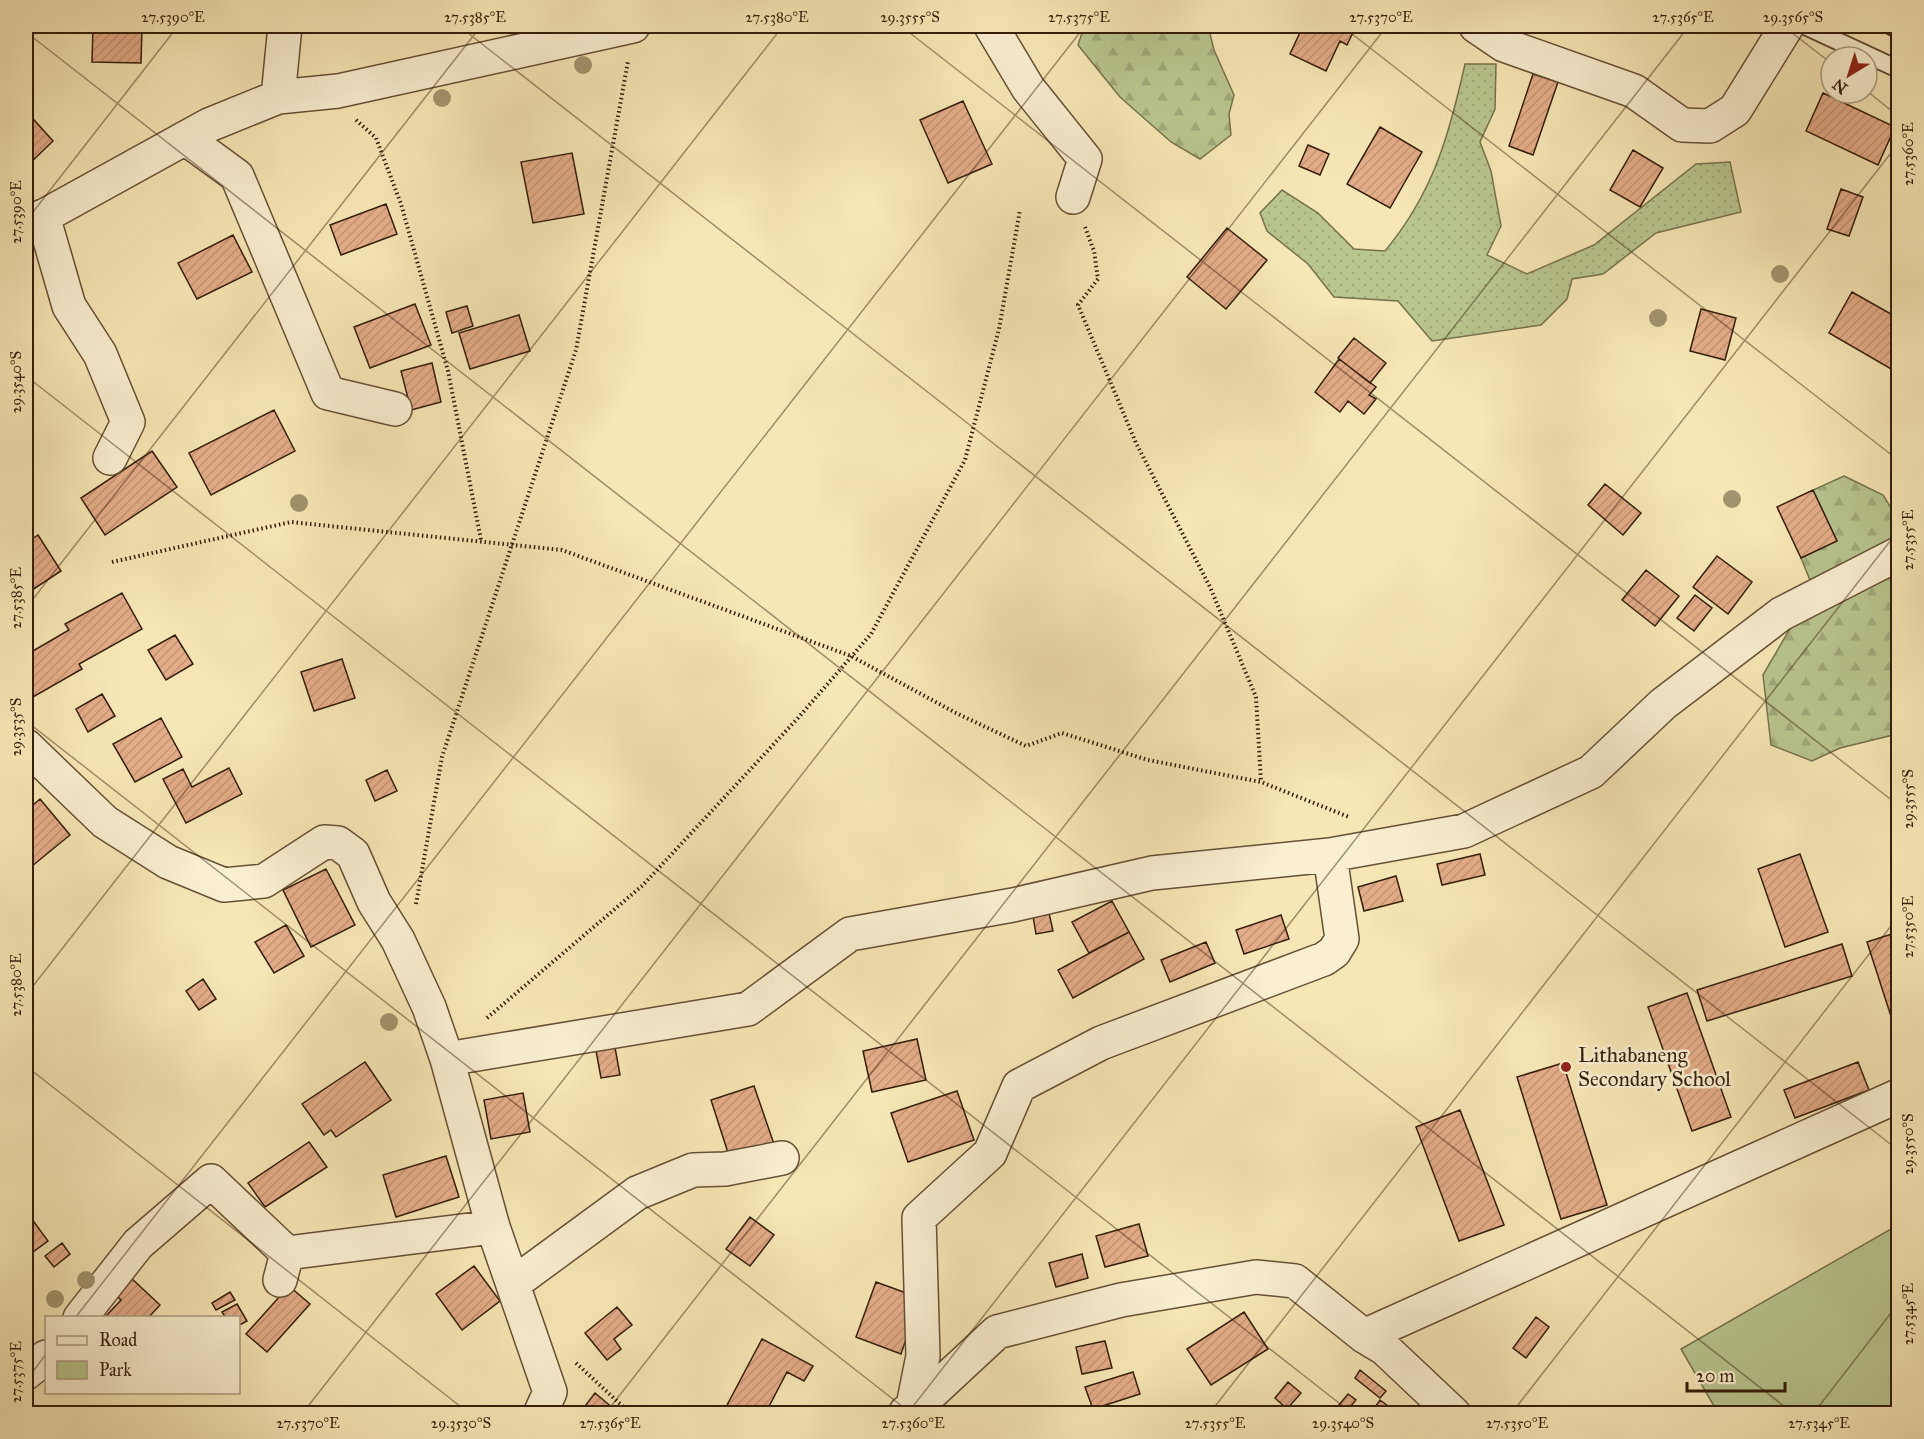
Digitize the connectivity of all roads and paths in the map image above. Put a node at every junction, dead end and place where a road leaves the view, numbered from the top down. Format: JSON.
{"nodes":[{"id":1,"x":285,"y":26,"type":"edge"},
{"id":2,"x":633,"y":26,"type":"edge"},
{"id":3,"x":991,"y":26,"type":"edge"},
{"id":4,"x":1476,"y":26,"type":"edge"},
{"id":5,"x":1787,"y":26,"type":"edge"},
{"id":6,"x":1805,"y":26,"type":"edge"},
{"id":7,"x":628,"y":60,"type":"dead end"},
{"id":8,"x":1899,"y":69,"type":"edge"},
{"id":9,"x":324,"y":92,"type":"junction"},
{"id":10,"x":278,"y":97,"type":"junction"},
{"id":11,"x":185,"y":138,"type":"junction"},
{"id":12,"x":1073,"y":197,"type":"joint"},
{"id":13,"x":1020,"y":210,"type":"dead end"},
{"id":14,"x":34,"y":221,"type":"edge"},
{"id":15,"x":396,"y":409,"type":"dead end"},
{"id":16,"x":110,"y":458,"type":"dead end"},
{"id":17,"x":481,"y":540,"type":"junction"},
{"id":18,"x":512,"y":544,"type":"junction"},
{"id":19,"x":1899,"y":554,"type":"edge"},
{"id":20,"x":112,"y":562,"type":"dead end"},
{"id":21,"x":851,"y":656,"type":"junction"},
{"id":22,"x":27,"y":749,"type":"edge"},
{"id":23,"x":1261,"y":782,"type":"junction"},
{"id":24,"x":1356,"y":820,"type":"dead end"},
{"id":25,"x":1330,"y":855,"type":"junction"},
{"id":26,"x":407,"y":958,"type":"junction"},
{"id":27,"x":447,"y":1059,"type":"junction"},
{"id":28,"x":1899,"y":1096,"type":"edge"},
{"id":29,"x":782,"y":1158,"type":"dead end"},
{"id":30,"x":493,"y":1227,"type":"junction"},
{"id":31,"x":513,"y":1284,"type":"junction"},
{"id":32,"x":81,"y":1316,"type":"edge"},
{"id":33,"x":1364,"y":1336,"type":"junction"},
{"id":34,"x":532,"y":1340,"type":"junction"},
{"id":35,"x":45,"y":1358,"type":"edge"},
{"id":36,"x":26,"y":1373,"type":"edge"},
{"id":37,"x":907,"y":1412,"type":"edge"},
{"id":38,"x":540,"y":1413,"type":"edge"},
{"id":39,"x":631,"y":1413,"type":"edge"},
{"id":40,"x":1454,"y":1413,"type":"edge"}],
"edges":[{"from":1,"to":10,"type":"street"},
{"from":2,"to":9,"type":"street"},
{"from":3,"to":12,"type":"street"},
{"from":4,"to":5,"type":"street"},
{"from":6,"to":8,"type":"lane"},
{"from":7,"to":18,"type":"path"},
{"from":9,"to":10,"type":"street"},
{"from":9,"to":17,"type":"path"},
{"from":10,"to":11,"type":"street"},
{"from":11,"to":14,"type":"street"},
{"from":11,"to":15,"type":"street"},
{"from":12,"to":23,"type":"path"},
{"from":13,"to":21,"type":"path"},
{"from":14,"to":16,"type":"street"},
{"from":17,"to":18,"type":"path"},
{"from":17,"to":20,"type":"path"},
{"from":18,"to":21,"type":"path"},
{"from":18,"to":26,"type":"path"},
{"from":19,"to":25,"type":"street"},
{"from":21,"to":23,"type":"path"},
{"from":21,"to":27,"type":"path"},
{"from":22,"to":26,"type":"street"},
{"from":23,"to":24,"type":"path"},
{"from":25,"to":27,"type":"street"},
{"from":25,"to":37,"type":"street"},
{"from":26,"to":27,"type":"street"},
{"from":27,"to":30,"type":"street"},
{"from":28,"to":33,"type":"street"},
{"from":29,"to":31,"type":"street"},
{"from":30,"to":31,"type":"street"},
{"from":30,"to":32,"type":"street"},
{"from":31,"to":34,"type":"street"},
{"from":33,"to":37,"type":"street"},
{"from":33,"to":40,"type":"street"},
{"from":34,"to":38,"type":"street"},
{"from":34,"to":39,"type":"path"},
{"from":35,"to":36,"type":"street"}]}
